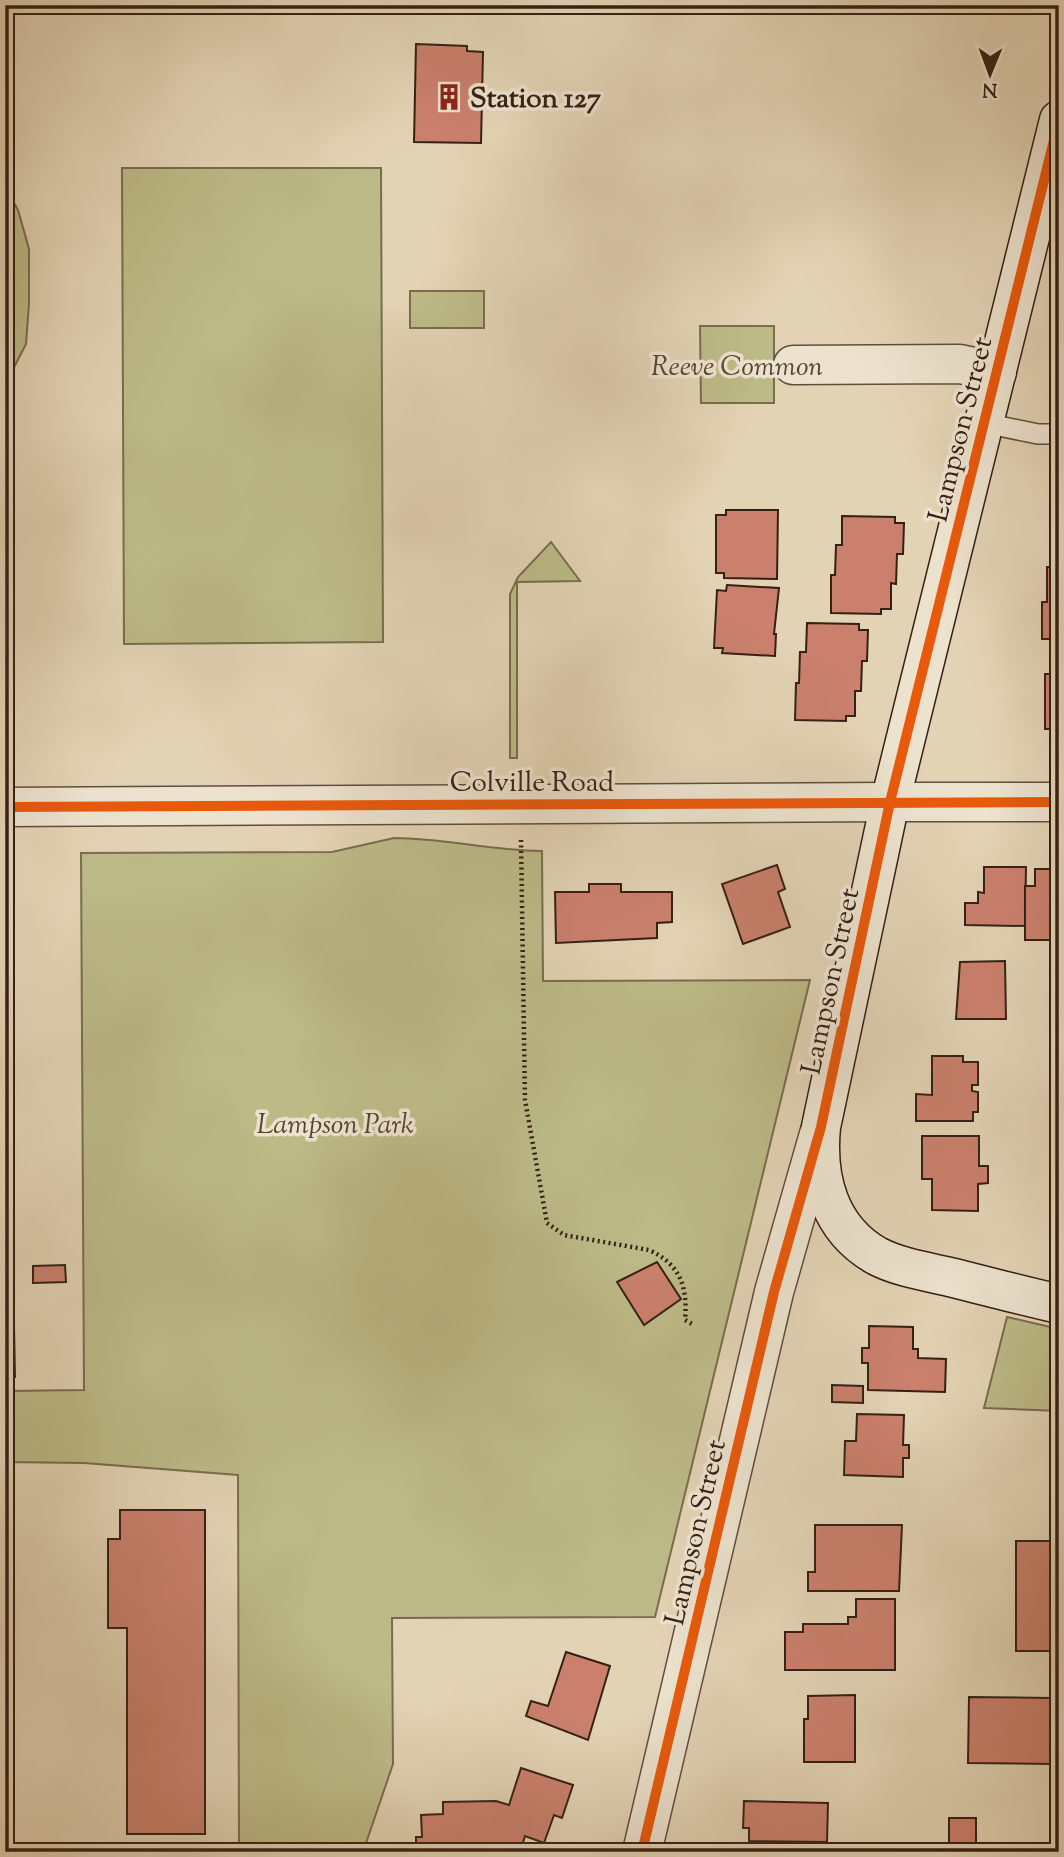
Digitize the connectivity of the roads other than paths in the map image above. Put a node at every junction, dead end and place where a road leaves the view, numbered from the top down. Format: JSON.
{"nodes":[{"id":1,"x":1059,"y":120,"type":"edge"},
{"id":2,"x":793,"y":365,"type":"dead end"},
{"id":3,"x":997,"y":372,"type":"junction"},
{"id":4,"x":984,"y":423,"type":"junction"},
{"id":5,"x":1059,"y":434,"type":"edge"},
{"id":6,"x":890,"y":802,"type":"junction"},
{"id":7,"x":1059,"y":802,"type":"edge"},
{"id":8,"x":5,"y":807,"type":"edge"},
{"id":9,"x":821,"y":1127,"type":"junction"},
{"id":10,"x":1059,"y":1304,"type":"edge"},
{"id":11,"x":642,"y":1852,"type":"edge"}],
"edges":[{"from":1,"to":3,"type":"street","name":"Lampson Street"},
{"from":2,"to":3,"type":"street"},
{"from":3,"to":4,"type":"street","name":"Lampson Street"},
{"from":4,"to":5,"type":"lane"},
{"from":4,"to":6,"type":"street","name":"Lampson Street"},
{"from":6,"to":7,"type":"street","name":"Colville Road"},
{"from":6,"to":8,"type":"street","name":"Colville Road"},
{"from":6,"to":9,"type":"street","name":"Lampson Street"},
{"from":9,"to":10,"type":"street"},
{"from":9,"to":11,"type":"street","name":"Lampson Street"}]}
